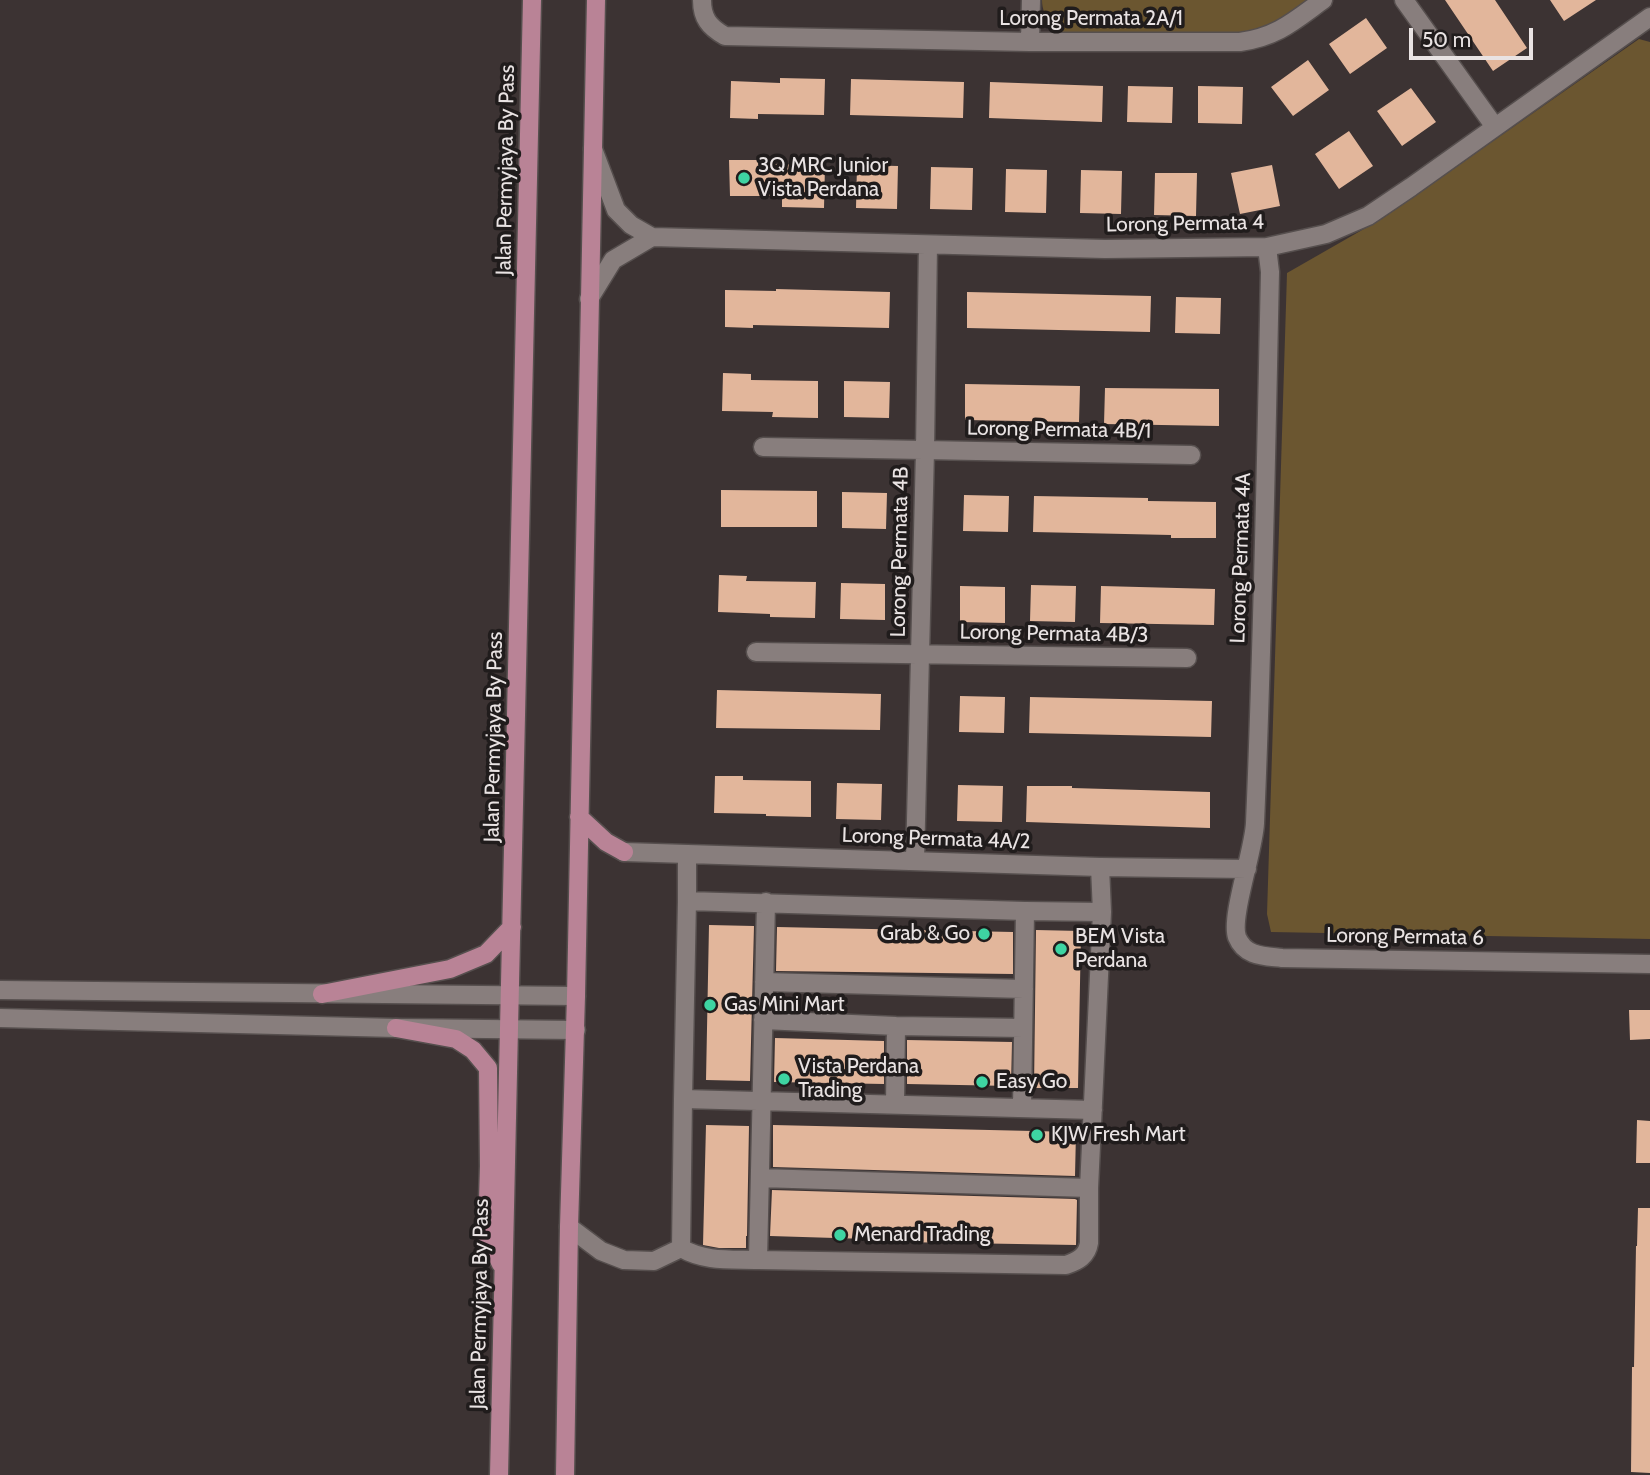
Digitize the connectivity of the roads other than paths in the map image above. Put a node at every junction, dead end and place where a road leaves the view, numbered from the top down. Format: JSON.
{"nodes":[{"id":1,"x":532,"y":0,"type":"edge"},
{"id":2,"x":596,"y":0,"type":"edge"},
{"id":3,"x":702,"y":0,"type":"edge"},
{"id":4,"x":1031,"y":0,"type":"edge"},
{"id":5,"x":1324,"y":0,"type":"edge"},
{"id":6,"x":1404,"y":0,"type":"edge"},
{"id":7,"x":1650,"y":17,"type":"edge"},
{"id":8,"x":1030,"y":42,"type":"junction"},
{"id":9,"x":1495,"y":127,"type":"junction"},
{"id":10,"x":593,"y":149,"type":"junction"},
{"id":11,"x":652,"y":237,"type":"junction"},
{"id":12,"x":928,"y":245,"type":"junction"},
{"id":13,"x":1267,"y":247,"type":"junction"},
{"id":14,"x":590,"y":299,"type":"junction"},
{"id":15,"x":763,"y":447,"type":"dead end"},
{"id":16,"x":925,"y":450,"type":"junction"},
{"id":17,"x":1191,"y":455,"type":"dead end"},
{"id":18,"x":756,"y":652,"type":"dead end"},
{"id":19,"x":920,"y":655,"type":"junction"},
{"id":20,"x":1186,"y":658,"type":"dead end"},
{"id":21,"x":579,"y":817,"type":"junction"},
{"id":22,"x":624,"y":852,"type":"joint"},
{"id":23,"x":687,"y":854,"type":"junction"},
{"id":24,"x":915,"y":861,"type":"junction"},
{"id":25,"x":1100,"y":867,"type":"junction"},
{"id":26,"x":1247,"y":869,"type":"junction"},
{"id":27,"x":687,"y":901,"type":"junction"},
{"id":28,"x":766,"y":902,"type":"junction"},
{"id":29,"x":1025,"y":911,"type":"junction"},
{"id":30,"x":1102,"y":912,"type":"junction"},
{"id":31,"x":512,"y":927,"type":"junction"},
{"id":32,"x":1650,"y":964,"type":"edge"},
{"id":33,"x":764,"y":982,"type":"junction"},
{"id":34,"x":1024,"y":989,"type":"junction"},
{"id":35,"x":0,"y":990,"type":"edge"},
{"id":36,"x":322,"y":994,"type":"junction"},
{"id":37,"x":511,"y":995,"type":"junction"},
{"id":38,"x":576,"y":996,"type":"junction"},
{"id":39,"x":0,"y":1018,"type":"edge"},
{"id":40,"x":763,"y":1020,"type":"junction"},
{"id":41,"x":896,"y":1026,"type":"junction"},
{"id":42,"x":396,"y":1028,"type":"junction"},
{"id":43,"x":510,"y":1028,"type":"junction"},
{"id":44,"x":1023,"y":1028,"type":"junction"},
{"id":45,"x":576,"y":1030,"type":"junction"},
{"id":46,"x":683,"y":1099,"type":"junction"},
{"id":47,"x":761,"y":1101,"type":"junction"},
{"id":48,"x":895,"y":1104,"type":"junction"},
{"id":49,"x":1022,"y":1108,"type":"junction"},
{"id":50,"x":1093,"y":1110,"type":"junction"},
{"id":51,"x":760,"y":1178,"type":"junction"},
{"id":52,"x":1089,"y":1188,"type":"junction"},
{"id":53,"x":569,"y":1227,"type":"junction"},
{"id":54,"x":681,"y":1248,"type":"junction"},
{"id":55,"x":758,"y":1260,"type":"junction"},
{"id":56,"x":503,"y":1268,"type":"junction"},
{"id":57,"x":499,"y":1475,"type":"edge"},
{"id":58,"x":565,"y":1475,"type":"edge"}],
"edges":[{"from":1,"to":31,"type":"main road","name":"Jalan Permyjaya By Pass"},
{"from":2,"to":10,"type":"main road"},
{"from":3,"to":8,"type":"street","name":"Lorong Permata 2A/1"},
{"from":4,"to":8,"type":"street"},
{"from":5,"to":8,"type":"street","name":"Lorong Permata 2A/1"},
{"from":6,"to":9,"type":"street"},
{"from":7,"to":9,"type":"street","name":"Lorong Permata 4"},
{"from":9,"to":13,"type":"street","name":"Lorong Permata 4"},
{"from":10,"to":11,"type":"street"},
{"from":10,"to":14,"type":"main road"},
{"from":11,"to":12,"type":"street","name":"Lorong Permata 4"},
{"from":11,"to":14,"type":"street"},
{"from":12,"to":13,"type":"street","name":"Lorong Permata 4"},
{"from":12,"to":16,"type":"street","name":"Lorong Permata 4B"},
{"from":13,"to":26,"type":"street","name":"Lorong Permata 4A"},
{"from":14,"to":21,"type":"main road"},
{"from":15,"to":16,"type":"street","name":"Lorong Permata 4B/1"},
{"from":16,"to":17,"type":"street","name":"Lorong Permata 4B/1"},
{"from":16,"to":19,"type":"street","name":"Lorong Permata 4B"},
{"from":18,"to":19,"type":"street","name":"Lorong Permata 4B/3"},
{"from":19,"to":20,"type":"street","name":"Lorong Permata 4B/3"},
{"from":19,"to":24,"type":"street","name":"Lorong Permata 4B"},
{"from":21,"to":22,"type":"main road"},
{"from":21,"to":38,"type":"main road"},
{"from":22,"to":23,"type":"street","name":"Lorong Permata 4A/2"},
{"from":23,"to":24,"type":"street","name":"Lorong Permata 4A/2"},
{"from":23,"to":27,"type":"street"},
{"from":24,"to":25,"type":"street","name":"Lorong Permata 4A/2"},
{"from":25,"to":26,"type":"street","name":"Lorong Permata 4A/2"},
{"from":25,"to":30,"type":"street"},
{"from":26,"to":32,"type":"street","name":"Lorong Permata 6"},
{"from":27,"to":28,"type":"street"},
{"from":27,"to":46,"type":"street"},
{"from":28,"to":29,"type":"street"},
{"from":28,"to":33,"type":"street"},
{"from":29,"to":30,"type":"street"},
{"from":29,"to":34,"type":"street"},
{"from":30,"to":50,"type":"street"},
{"from":31,"to":36,"type":"main road"},
{"from":31,"to":37,"type":"main road","name":"Jalan Permyjaya By Pass"},
{"from":33,"to":34,"type":"street"},
{"from":33,"to":40,"type":"street"},
{"from":34,"to":44,"type":"street"},
{"from":35,"to":36,"type":"street"},
{"from":36,"to":37,"type":"street"},
{"from":37,"to":38,"type":"street"},
{"from":37,"to":43,"type":"main road","name":"Jalan Permyjaya By Pass"},
{"from":38,"to":45,"type":"main road"},
{"from":39,"to":42,"type":"street"},
{"from":40,"to":41,"type":"street"},
{"from":40,"to":47,"type":"street"},
{"from":41,"to":44,"type":"street"},
{"from":41,"to":48,"type":"street"},
{"from":42,"to":43,"type":"street"},
{"from":42,"to":56,"type":"main road"},
{"from":43,"to":45,"type":"street"},
{"from":43,"to":56,"type":"main road","name":"Jalan Permyjaya By Pass"},
{"from":44,"to":49,"type":"street"},
{"from":45,"to":53,"type":"main road"},
{"from":46,"to":47,"type":"street"},
{"from":46,"to":54,"type":"street"},
{"from":47,"to":48,"type":"street"},
{"from":47,"to":51,"type":"street"},
{"from":48,"to":49,"type":"street"},
{"from":49,"to":50,"type":"street"},
{"from":50,"to":52,"type":"street"},
{"from":51,"to":52,"type":"street"},
{"from":51,"to":55,"type":"street"},
{"from":52,"to":55,"type":"street"},
{"from":53,"to":54,"type":"street"},
{"from":53,"to":58,"type":"main road"},
{"from":54,"to":55,"type":"street"},
{"from":56,"to":57,"type":"main road","name":"Jalan Permyjaya By Pass"}]}
